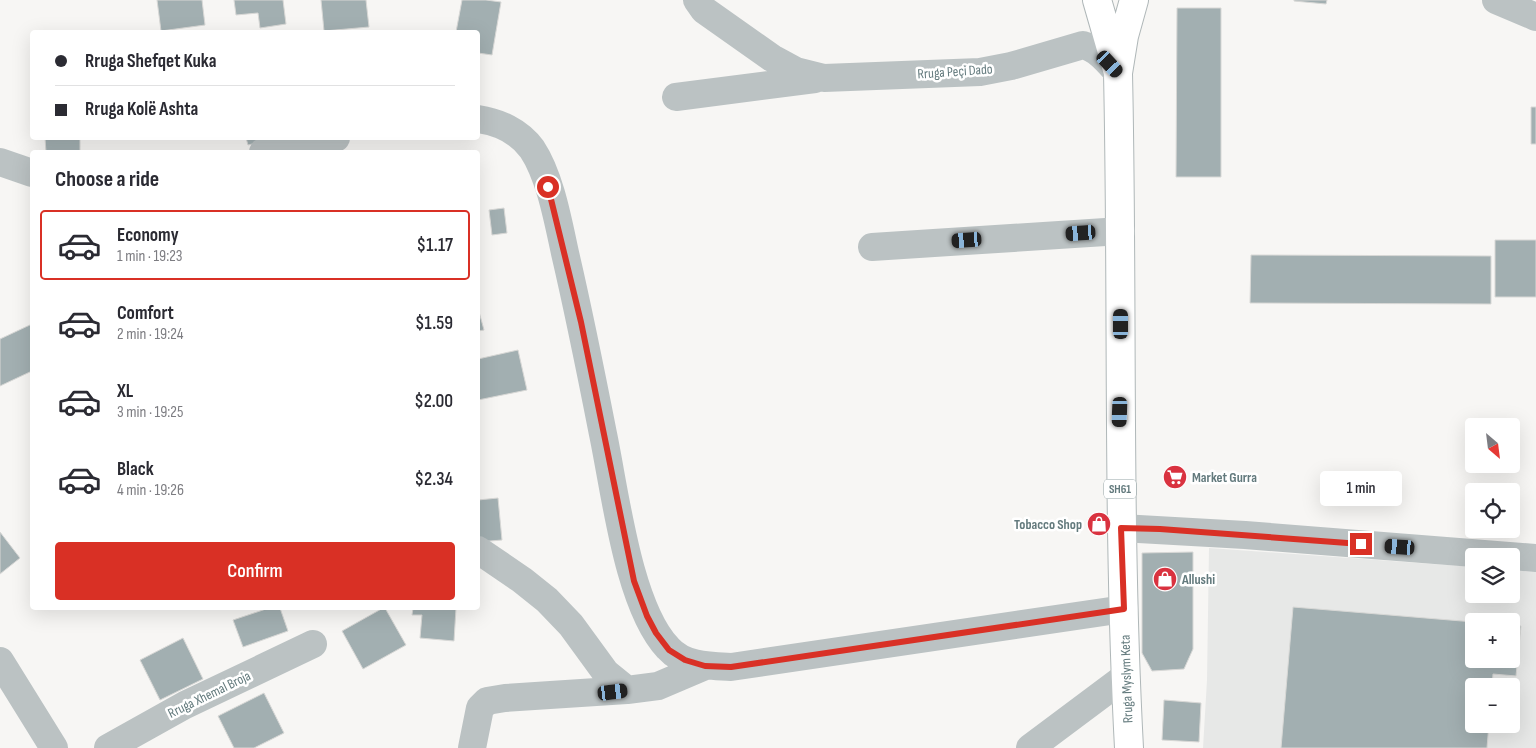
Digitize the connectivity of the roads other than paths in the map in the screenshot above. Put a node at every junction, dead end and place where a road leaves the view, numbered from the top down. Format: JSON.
{"nodes":[{"id":1,"x":697,"y":0,"type":"edge"},
{"id":2,"x":1097,"y":0,"type":"edge"},
{"id":3,"x":1134,"y":0,"type":"edge"},
{"id":4,"x":1496,"y":0,"type":"edge"},
{"id":5,"x":1536,"y":17,"type":"edge"},
{"id":6,"x":1118,"y":73,"type":"junction"},
{"id":7,"x":824,"y":78,"type":"junction"},
{"id":8,"x":676,"y":97,"type":"dead end"},
{"id":9,"x":480,"y":119,"type":"edge"},
{"id":10,"x":326,"y":140,"type":"edge"},
{"id":11,"x":273,"y":150,"type":"edge"},
{"id":12,"x":0,"y":162,"type":"edge"},
{"id":13,"x":30,"y":172,"type":"edge"},
{"id":14,"x":1121,"y":231,"type":"junction"},
{"id":15,"x":872,"y":247,"type":"dead end"},
{"id":16,"x":1121,"y":528,"type":"junction"},
{"id":17,"x":480,"y":551,"type":"edge"},
{"id":18,"x":1536,"y":558,"type":"edge"},
{"id":19,"x":1124,"y":609,"type":"junction"},
{"id":20,"x":313,"y":644,"type":"dead end"},
{"id":21,"x":0,"y":661,"type":"edge"},
{"id":22,"x":705,"y":666,"type":"junction"},
{"id":23,"x":1125,"y":677,"type":"junction"},
{"id":24,"x":626,"y":690,"type":"junction"},
{"id":25,"x":54,"y":748,"type":"edge"},
{"id":26,"x":108,"y":748,"type":"edge"},
{"id":27,"x":472,"y":748,"type":"edge"},
{"id":28,"x":1030,"y":748,"type":"edge"},
{"id":29,"x":1129,"y":748,"type":"edge"}],
"edges":[{"from":1,"to":7,"type":"street","name":"Rruga Peçi Dado"},
{"from":2,"to":6,"type":"main road"},
{"from":3,"to":6,"type":"main road"},
{"from":4,"to":5,"type":"street"},
{"from":6,"to":7,"type":"street","name":"Rruga Peçi Dado"},
{"from":6,"to":14,"type":"main road","name":"Rruga Myslym Keta"},
{"from":7,"to":8,"type":"street","name":"Rruga Peçi Dado"},
{"from":9,"to":22,"type":"street"},
{"from":10,"to":11,"type":"street"},
{"from":12,"to":13,"type":"street"},
{"from":14,"to":15,"type":"street"},
{"from":14,"to":16,"type":"main road","name":"Rruga Myslym Keta","number":"SH61"},
{"from":16,"to":18,"type":"street"},
{"from":16,"to":19,"type":"main road","name":"Rruga Myslym Keta","number":"SH61"},
{"from":17,"to":24,"type":"street"},
{"from":19,"to":22,"type":"street"},
{"from":19,"to":23,"type":"main road","name":"Rruga Myslym Keta","number":"SH61"},
{"from":20,"to":26,"type":"street","name":"Rruga Xhemal Broja"},
{"from":21,"to":25,"type":"street"},
{"from":22,"to":24,"type":"street"},
{"from":23,"to":28,"type":"street"},
{"from":23,"to":29,"type":"main road","name":"Rruga Myslym Keta","number":"SH61"},
{"from":24,"to":27,"type":"street"}]}
